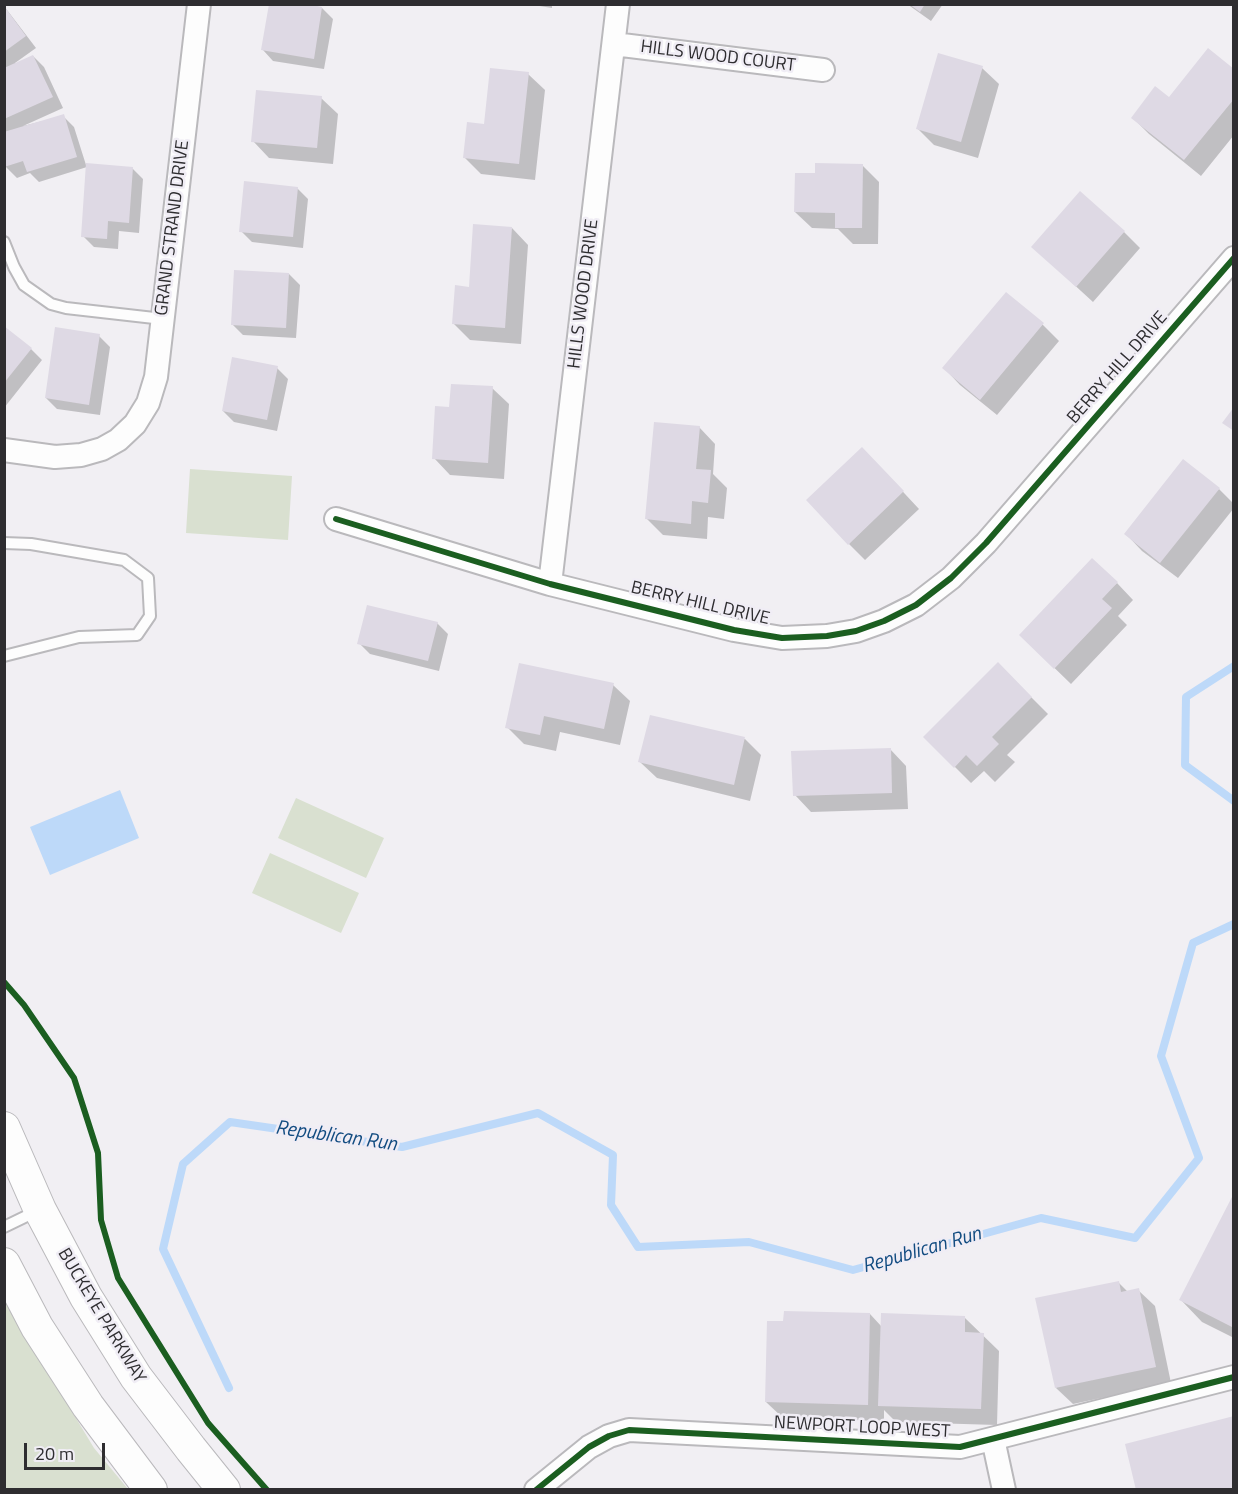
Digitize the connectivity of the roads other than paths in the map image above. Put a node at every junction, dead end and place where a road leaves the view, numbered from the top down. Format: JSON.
{"nodes":[{"id":1,"x":199,"y":4,"type":"edge"},
{"id":2,"x":618,"y":4,"type":"edge"},
{"id":3,"x":614,"y":44,"type":"junction"},
{"id":4,"x":823,"y":70,"type":"dead end"},
{"id":5,"x":4,"y":242,"type":"edge"},
{"id":6,"x":1233,"y":258,"type":"edge"},
{"id":7,"x":162,"y":318,"type":"junction"},
{"id":8,"x":4,"y":450,"type":"edge"},
{"id":9,"x":336,"y":519,"type":"dead end"},
{"id":10,"x":4,"y":543,"type":"edge"},
{"id":11,"x":550,"y":584,"type":"junction"},
{"id":12,"x":4,"y":656,"type":"edge"},
{"id":13,"x":4,"y":1128,"type":"edge"},
{"id":14,"x":40,"y":1210,"type":"junction"},
{"id":15,"x":4,"y":1227,"type":"edge"},
{"id":16,"x":4,"y":1264,"type":"edge"},
{"id":17,"x":1233,"y":1377,"type":"edge"},
{"id":18,"x":993,"y":1439,"type":"junction"},
{"id":19,"x":550,"y":1485,"type":"edge"},
{"id":20,"x":151,"y":1490,"type":"edge"},
{"id":21,"x":224,"y":1490,"type":"edge"},
{"id":22,"x":1004,"y":1490,"type":"edge"}],
"edges":[{"from":1,"to":7,"type":"street","name":"GRAND STRAND DRIVE"},
{"from":2,"to":3,"type":"street","name":"HILLS WOOD DRIVE"},
{"from":3,"to":4,"type":"street","name":"HILLS WOOD COURT"},
{"from":3,"to":11,"type":"street","name":"HILLS WOOD DRIVE"},
{"from":5,"to":7,"type":"lane"},
{"from":6,"to":11,"type":"street","name":"BERRY HILL DRIVE"},
{"from":7,"to":8,"type":"street","name":"GRAND STRAND DRIVE"},
{"from":9,"to":11,"type":"street","name":"BERRY HILL DRIVE"},
{"from":10,"to":12,"type":"lane"},
{"from":13,"to":14,"type":"street","name":"BUCKEYE PARKWAY"},
{"from":14,"to":15,"type":"lane"},
{"from":14,"to":21,"type":"street","name":"BUCKEYE PARKWAY"},
{"from":16,"to":20,"type":"street"},
{"from":17,"to":18,"type":"street","name":"NEWPORT LOOP WEST"},
{"from":18,"to":19,"type":"street","name":"NEWPORT LOOP WEST"},
{"from":18,"to":22,"type":"street"}]}
